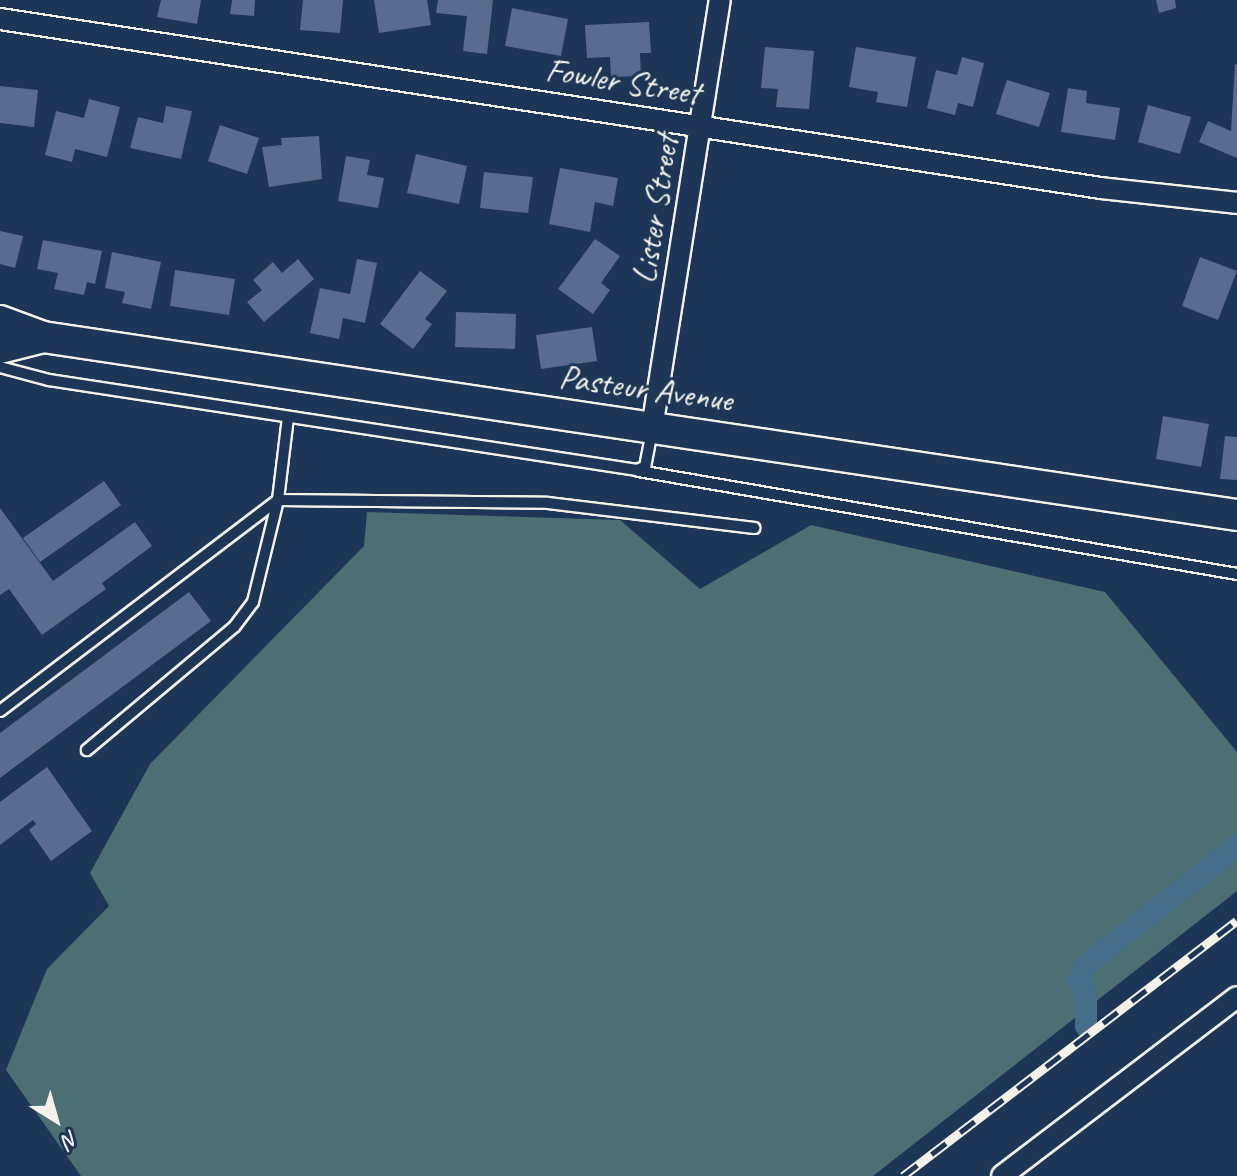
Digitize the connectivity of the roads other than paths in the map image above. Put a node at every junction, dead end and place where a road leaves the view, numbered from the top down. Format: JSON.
{"nodes":[{"id":1,"x":720,"y":0,"type":"edge"},
{"id":2,"x":0,"y":19,"type":"edge"},
{"id":3,"x":700,"y":127,"type":"junction"},
{"id":4,"x":1237,"y":203,"type":"edge"},
{"id":5,"x":0,"y":321,"type":"edge"},
{"id":6,"x":43,"y":337,"type":"junction"},
{"id":7,"x":0,"y":348,"type":"edge"},
{"id":8,"x":0,"y":367,"type":"edge"},
{"id":9,"x":288,"y":417,"type":"junction"},
{"id":10,"x":652,"y":428,"type":"junction"},
{"id":11,"x":637,"y":470,"type":"junction"},
{"id":12,"x":278,"y":500,"type":"junction"},
{"id":13,"x":1237,"y":515,"type":"edge"},
{"id":14,"x":754,"y":528,"type":"dead end"},
{"id":15,"x":1237,"y":574,"type":"edge"},
{"id":16,"x":0,"y":711,"type":"edge"},
{"id":17,"x":87,"y":750,"type":"dead end"},
{"id":18,"x":1237,"y":997,"type":"edge"},
{"id":19,"x":1002,"y":1176,"type":"edge"}],
"edges":[{"from":1,"to":3,"type":"street","name":"Lister Street"},
{"from":2,"to":3,"type":"street","name":"Fowler Street"},
{"from":3,"to":4,"type":"street","name":"Fowler Street"},
{"from":3,"to":10,"type":"street","name":"Lister Street"},
{"from":5,"to":6,"type":"street","name":"Pasteur Avenue"},
{"from":6,"to":7,"type":"street","name":"Pasteur Avenue"},
{"from":6,"to":10,"type":"street","name":"Pasteur Avenue"},
{"from":8,"to":9,"type":"lane"},
{"from":9,"to":11,"type":"lane"},
{"from":9,"to":12,"type":"lane"},
{"from":10,"to":11,"type":"lane"},
{"from":10,"to":13,"type":"street","name":"Pasteur Avenue"},
{"from":11,"to":15,"type":"lane"},
{"from":12,"to":14,"type":"lane"},
{"from":12,"to":16,"type":"lane"},
{"from":12,"to":17,"type":"lane"},
{"from":18,"to":19,"type":"street"}]}
